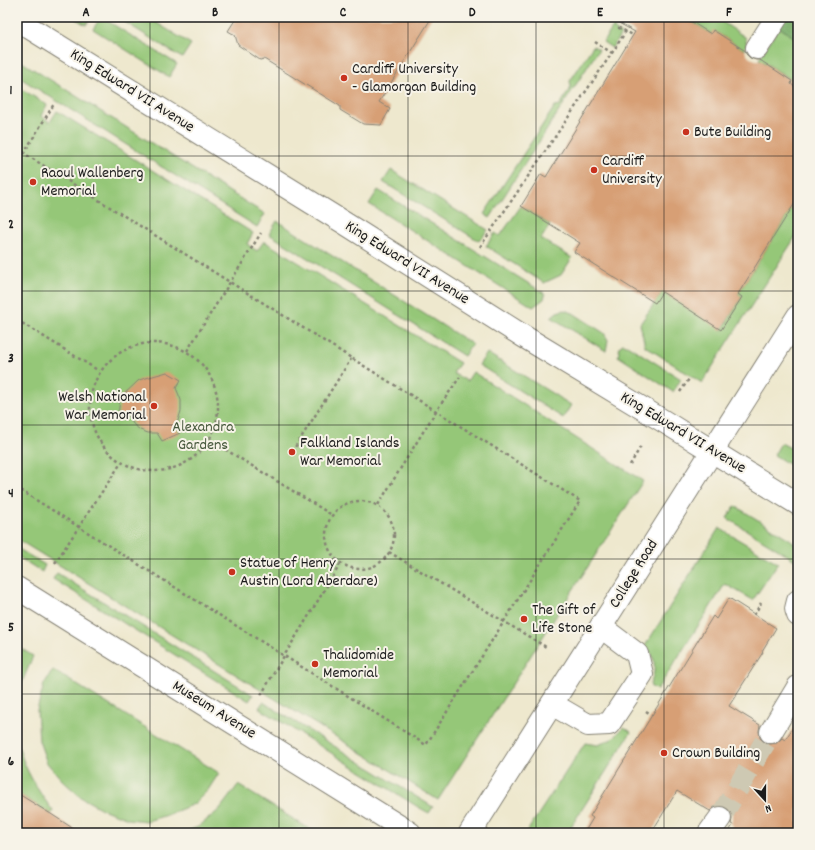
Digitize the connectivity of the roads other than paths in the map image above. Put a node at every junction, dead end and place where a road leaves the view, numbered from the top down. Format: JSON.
{"nodes":[{"id":1,"x":777,"y":17,"type":"edge"},
{"id":2,"x":17,"y":20,"type":"edge"},
{"id":3,"x":757,"y":48,"type":"dead end"},
{"id":4,"x":798,"y":316,"type":"edge"},
{"id":5,"x":712,"y":451,"type":"junction"},
{"id":6,"x":798,"y":504,"type":"edge"},
{"id":7,"x":17,"y":588,"type":"edge"},
{"id":8,"x":798,"y":601,"type":"edge"},
{"id":9,"x":798,"y":615,"type":"edge"},
{"id":10,"x":601,"y":627,"type":"junction"},
{"id":11,"x":798,"y":687,"type":"edge"},
{"id":12,"x":552,"y":704,"type":"junction"},
{"id":13,"x":771,"y":732,"type":"tunnel mouth"},
{"id":14,"x":410,"y":833,"type":"edge"},
{"id":15,"x":470,"y":833,"type":"edge"}],
"edges":[{"from":1,"to":3,"type":"street"},
{"from":2,"to":5,"type":"street","name":"King Edward VII Avenue"},
{"from":4,"to":5,"type":"street","name":"College Road"},
{"from":5,"to":6,"type":"street","name":"King Edward VII Avenue"},
{"from":5,"to":10,"type":"street","name":"College Road"},
{"from":7,"to":14,"type":"street","name":"Museum Avenue"},
{"from":8,"to":9,"type":"street"},
{"from":10,"to":12,"type":"street","name":"College Road"},
{"from":10,"to":12,"type":"street"},
{"from":11,"to":13,"type":"street"},
{"from":12,"to":15,"type":"street","name":"College Road"}]}
